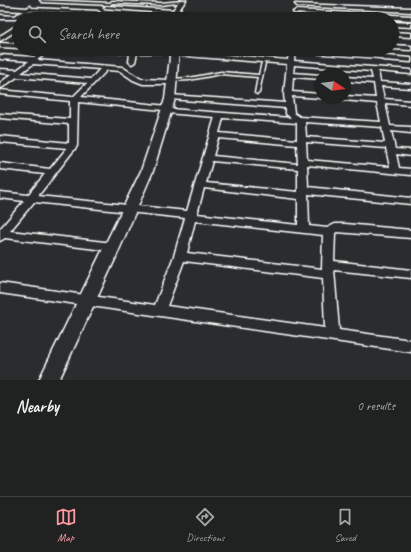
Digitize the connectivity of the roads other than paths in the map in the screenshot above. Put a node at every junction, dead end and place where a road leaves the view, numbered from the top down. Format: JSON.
{"nodes":[{"id":1,"x":43,"y":0,"type":"edge"},
{"id":2,"x":158,"y":0,"type":"edge"},
{"id":3,"x":190,"y":0,"type":"edge"},
{"id":4,"x":171,"y":1,"type":"edge"},
{"id":5,"x":297,"y":2,"type":"edge"},
{"id":6,"x":365,"y":2,"type":"dead end"},
{"id":7,"x":111,"y":3,"type":"edge"},
{"id":8,"x":152,"y":4,"type":"junction"},
{"id":9,"x":163,"y":4,"type":"junction"},
{"id":10,"x":181,"y":5,"type":"edge"},
{"id":11,"x":0,"y":8,"type":"edge"},
{"id":12,"x":368,"y":8,"type":"junction"},
{"id":13,"x":29,"y":9,"type":"junction"},
{"id":14,"x":411,"y":10,"type":"edge"},
{"id":15,"x":24,"y":12,"type":"edge"},
{"id":16,"x":80,"y":12,"type":"edge"},
{"id":17,"x":98,"y":12,"type":"edge"},
{"id":18,"x":141,"y":12,"type":"edge"},
{"id":19,"x":145,"y":12,"type":"edge"},
{"id":20,"x":156,"y":12,"type":"edge"},
{"id":21,"x":158,"y":12,"type":"edge"},
{"id":22,"x":296,"y":12,"type":"edge"},
{"id":23,"x":369,"y":12,"type":"edge"},
{"id":24,"x":0,"y":17,"type":"edge"},
{"id":25,"x":12,"y":18,"type":"edge"},
{"id":26,"x":399,"y":18,"type":"edge"},
{"id":27,"x":411,"y":18,"type":"edge"},
{"id":28,"x":399,"y":24,"type":"edge"},
{"id":29,"x":411,"y":25,"type":"edge"},
{"id":30,"x":0,"y":29,"type":"edge"},
{"id":31,"x":12,"y":29,"type":"edge"},
{"id":32,"x":12,"y":32,"type":"edge"},
{"id":33,"x":399,"y":34,"type":"edge"},
{"id":34,"x":411,"y":35,"type":"edge"},
{"id":35,"x":0,"y":39,"type":"edge"},
{"id":36,"x":0,"y":45,"type":"edge"},
{"id":37,"x":12,"y":46,"type":"edge"},
{"id":38,"x":399,"y":47,"type":"edge"},
{"id":39,"x":411,"y":48,"type":"edge"},
{"id":40,"x":39,"y":56,"type":"edge"},
{"id":41,"x":99,"y":56,"type":"edge"},
{"id":42,"x":133,"y":56,"type":"edge"},
{"id":43,"x":174,"y":56,"type":"edge"},
{"id":44,"x":227,"y":56,"type":"edge"},
{"id":45,"x":291,"y":56,"type":"edge"},
{"id":46,"x":382,"y":56,"type":"edge"},
{"id":47,"x":392,"y":56,"type":"edge"},
{"id":48,"x":0,"y":57,"type":"edge"},
{"id":49,"x":34,"y":60,"type":"junction"},
{"id":50,"x":411,"y":60,"type":"edge"},
{"id":51,"x":132,"y":62,"type":"dead end"},
{"id":52,"x":290,"y":62,"type":"junction"},
{"id":53,"x":263,"y":63,"type":"dead end"},
{"id":54,"x":106,"y":67,"type":"junction"},
{"id":55,"x":374,"y":68,"type":"junction"},
{"id":56,"x":386,"y":70,"type":"junction"},
{"id":57,"x":0,"y":71,"type":"edge"},
{"id":58,"x":411,"y":72,"type":"edge"},
{"id":59,"x":16,"y":74,"type":"junction"},
{"id":60,"x":260,"y":76,"type":"junction"},
{"id":61,"x":289,"y":76,"type":"junction"},
{"id":62,"x":315,"y":78,"type":"edge"},
{"id":63,"x":351,"y":80,"type":"edge"},
{"id":64,"x":93,"y":81,"type":"junction"},
{"id":65,"x":171,"y":81,"type":"junction"},
{"id":66,"x":377,"y":82,"type":"junction"},
{"id":67,"x":411,"y":86,"type":"edge"},
{"id":68,"x":0,"y":87,"type":"edge"},
{"id":69,"x":4,"y":93,"type":"edge"},
{"id":70,"x":257,"y":93,"type":"dead end"},
{"id":71,"x":288,"y":94,"type":"junction"},
{"id":72,"x":315,"y":96,"type":"edge"},
{"id":73,"x":351,"y":99,"type":"edge"},
{"id":74,"x":0,"y":100,"type":"edge"},
{"id":75,"x":74,"y":100,"type":"junction"},
{"id":76,"x":381,"y":101,"type":"junction"},
{"id":77,"x":244,"y":102,"type":"junction"},
{"id":78,"x":411,"y":104,"type":"edge"},
{"id":79,"x":167,"y":105,"type":"junction"},
{"id":80,"x":289,"y":106,"type":"junction"},
{"id":81,"x":220,"y":115,"type":"junction"},
{"id":82,"x":0,"y":116,"type":"edge"},
{"id":83,"x":241,"y":117,"type":"junction"},
{"id":84,"x":300,"y":120,"type":"junction"},
{"id":85,"x":74,"y":122,"type":"junction"},
{"id":86,"x":386,"y":126,"type":"junction"},
{"id":87,"x":411,"y":130,"type":"edge"},
{"id":88,"x":215,"y":135,"type":"junction"},
{"id":89,"x":0,"y":139,"type":"edge"},
{"id":90,"x":302,"y":141,"type":"junction"},
{"id":91,"x":73,"y":146,"type":"junction"},
{"id":92,"x":390,"y":148,"type":"junction"},
{"id":93,"x":411,"y":153,"type":"edge"},
{"id":94,"x":208,"y":158,"type":"junction"},
{"id":95,"x":303,"y":164,"type":"junction"},
{"id":96,"x":0,"y":166,"type":"edge"},
{"id":97,"x":395,"y":170,"type":"junction"},
{"id":98,"x":52,"y":172,"type":"junction"},
{"id":99,"x":411,"y":172,"type":"edge"},
{"id":100,"x":200,"y":185,"type":"junction"},
{"id":101,"x":303,"y":193,"type":"junction"},
{"id":102,"x":0,"y":195,"type":"edge"},
{"id":103,"x":31,"y":198,"type":"junction"},
{"id":104,"x":411,"y":201,"type":"edge"},
{"id":105,"x":130,"y":208,"type":"junction"},
{"id":106,"x":191,"y":216,"type":"junction"},
{"id":107,"x":304,"y":230,"type":"junction"},
{"id":108,"x":329,"y":232,"type":"junction"},
{"id":109,"x":411,"y":234,"type":"edge"},
{"id":110,"x":1,"y":235,"type":"edge"},
{"id":111,"x":113,"y":247,"type":"junction"},
{"id":112,"x":180,"y":256,"type":"junction"},
{"id":113,"x":328,"y":270,"type":"junction"},
{"id":114,"x":411,"y":274,"type":"edge"},
{"id":115,"x":0,"y":288,"type":"edge"},
{"id":116,"x":88,"y":300,"type":"junction"},
{"id":117,"x":159,"y":311,"type":"junction"},
{"id":118,"x":332,"y":336,"type":"junction"},
{"id":119,"x":411,"y":346,"type":"edge"},
{"id":120,"x":49,"y":380,"type":"edge"}],
"edges":[{"from":1,"to":7,"type":"street"},
{"from":1,"to":13,"type":"street"},
{"from":2,"to":8,"type":"street"},
{"from":3,"to":10,"type":"street"},
{"from":4,"to":9,"type":"street"},
{"from":4,"to":10,"type":"street"},
{"from":5,"to":12,"type":"street"},
{"from":5,"to":22,"type":"street"},
{"from":6,"to":12,"type":"street"},
{"from":7,"to":8,"type":"street"},
{"from":7,"to":17,"type":"street"},
{"from":7,"to":18,"type":"street"},
{"from":8,"to":9,"type":"street"},
{"from":8,"to":19,"type":"street"},
{"from":9,"to":20,"type":"street"},
{"from":10,"to":21,"type":"street"},
{"from":11,"to":13,"type":"street"},
{"from":12,"to":14,"type":"street"},
{"from":12,"to":23,"type":"street"},
{"from":13,"to":15,"type":"street"},
{"from":13,"to":16,"type":"street"},
{"from":24,"to":25,"type":"street"},
{"from":26,"to":27,"type":"street"},
{"from":28,"to":29,"type":"street"},
{"from":30,"to":31,"type":"street"},
{"from":32,"to":35,"type":"street"},
{"from":33,"to":34,"type":"street"},
{"from":36,"to":37,"type":"street"},
{"from":38,"to":39,"type":"street"},
{"from":40,"to":49,"type":"street"},
{"from":41,"to":54,"type":"street"},
{"from":42,"to":51,"type":"street"},
{"from":43,"to":65,"type":"street"},
{"from":44,"to":52,"type":"street"},
{"from":45,"to":52,"type":"street"},
{"from":46,"to":56,"type":"street"},
{"from":47,"to":50,"type":"street"},
{"from":48,"to":49,"type":"street"},
{"from":49,"to":54,"type":"street"},
{"from":49,"to":59,"type":"street"},
{"from":52,"to":55,"type":"street"},
{"from":52,"to":61,"type":"street"},
{"from":53,"to":60,"type":"lane"},
{"from":54,"to":64,"type":"street"},
{"from":54,"to":65,"type":"street"},
{"from":55,"to":56,"type":"street"},
{"from":55,"to":66,"type":"street"},
{"from":56,"to":58,"type":"street"},
{"from":57,"to":59,"type":"street"},
{"from":59,"to":64,"type":"street"},
{"from":59,"to":68,"type":"street"},
{"from":60,"to":65,"type":"lane"},
{"from":60,"to":70,"type":"lane"},
{"from":61,"to":62,"type":"street"},
{"from":61,"to":71,"type":"street"},
{"from":63,"to":66,"type":"street"},
{"from":64,"to":75,"type":"street"},
{"from":65,"to":79,"type":"street"},
{"from":66,"to":67,"type":"street"},
{"from":66,"to":76,"type":"street"},
{"from":69,"to":74,"type":"street"},
{"from":69,"to":75,"type":"street"},
{"from":71,"to":72,"type":"street"},
{"from":71,"to":80,"type":"street"},
{"from":73,"to":76,"type":"street"},
{"from":75,"to":79,"type":"street"},
{"from":75,"to":85,"type":"street"},
{"from":76,"to":78,"type":"street"},
{"from":76,"to":86,"type":"street"},
{"from":77,"to":79,"type":"street"},
{"from":77,"to":80,"type":"street"},
{"from":77,"to":83,"type":"street"},
{"from":79,"to":81,"type":"street"},
{"from":79,"to":105,"type":"street"},
{"from":80,"to":84,"type":"street"},
{"from":81,"to":83,"type":"street"},
{"from":81,"to":88,"type":"street"},
{"from":82,"to":85,"type":"street"},
{"from":83,"to":84,"type":"street"},
{"from":84,"to":86,"type":"street"},
{"from":84,"to":90,"type":"street"},
{"from":85,"to":91,"type":"street"},
{"from":86,"to":87,"type":"street"},
{"from":86,"to":92,"type":"street"},
{"from":88,"to":90,"type":"street"},
{"from":88,"to":94,"type":"street"},
{"from":89,"to":91,"type":"street"},
{"from":90,"to":92,"type":"street"},
{"from":90,"to":95,"type":"street"},
{"from":91,"to":98,"type":"street"},
{"from":92,"to":93,"type":"street"},
{"from":92,"to":97,"type":"street"},
{"from":94,"to":95,"type":"street"},
{"from":94,"to":100,"type":"street"},
{"from":95,"to":97,"type":"street"},
{"from":95,"to":101,"type":"street"},
{"from":96,"to":98,"type":"street"},
{"from":97,"to":99,"type":"street"},
{"from":98,"to":103,"type":"street"},
{"from":100,"to":101,"type":"street"},
{"from":100,"to":106,"type":"street"},
{"from":101,"to":104,"type":"street"},
{"from":101,"to":107,"type":"street"},
{"from":102,"to":103,"type":"street"},
{"from":103,"to":105,"type":"street"},
{"from":103,"to":110,"type":"street"},
{"from":105,"to":106,"type":"street"},
{"from":105,"to":111,"type":"street"},
{"from":106,"to":107,"type":"street"},
{"from":106,"to":112,"type":"street"},
{"from":107,"to":108,"type":"street"},
{"from":108,"to":109,"type":"street"},
{"from":108,"to":113,"type":"street"},
{"from":110,"to":111,"type":"street"},
{"from":111,"to":116,"type":"street"},
{"from":112,"to":113,"type":"street"},
{"from":112,"to":117,"type":"street"},
{"from":113,"to":114,"type":"street"},
{"from":113,"to":118,"type":"street"},
{"from":115,"to":116,"type":"street"},
{"from":116,"to":117,"type":"street"},
{"from":116,"to":120,"type":"street"},
{"from":117,"to":118,"type":"street"},
{"from":118,"to":119,"type":"street"}]}
